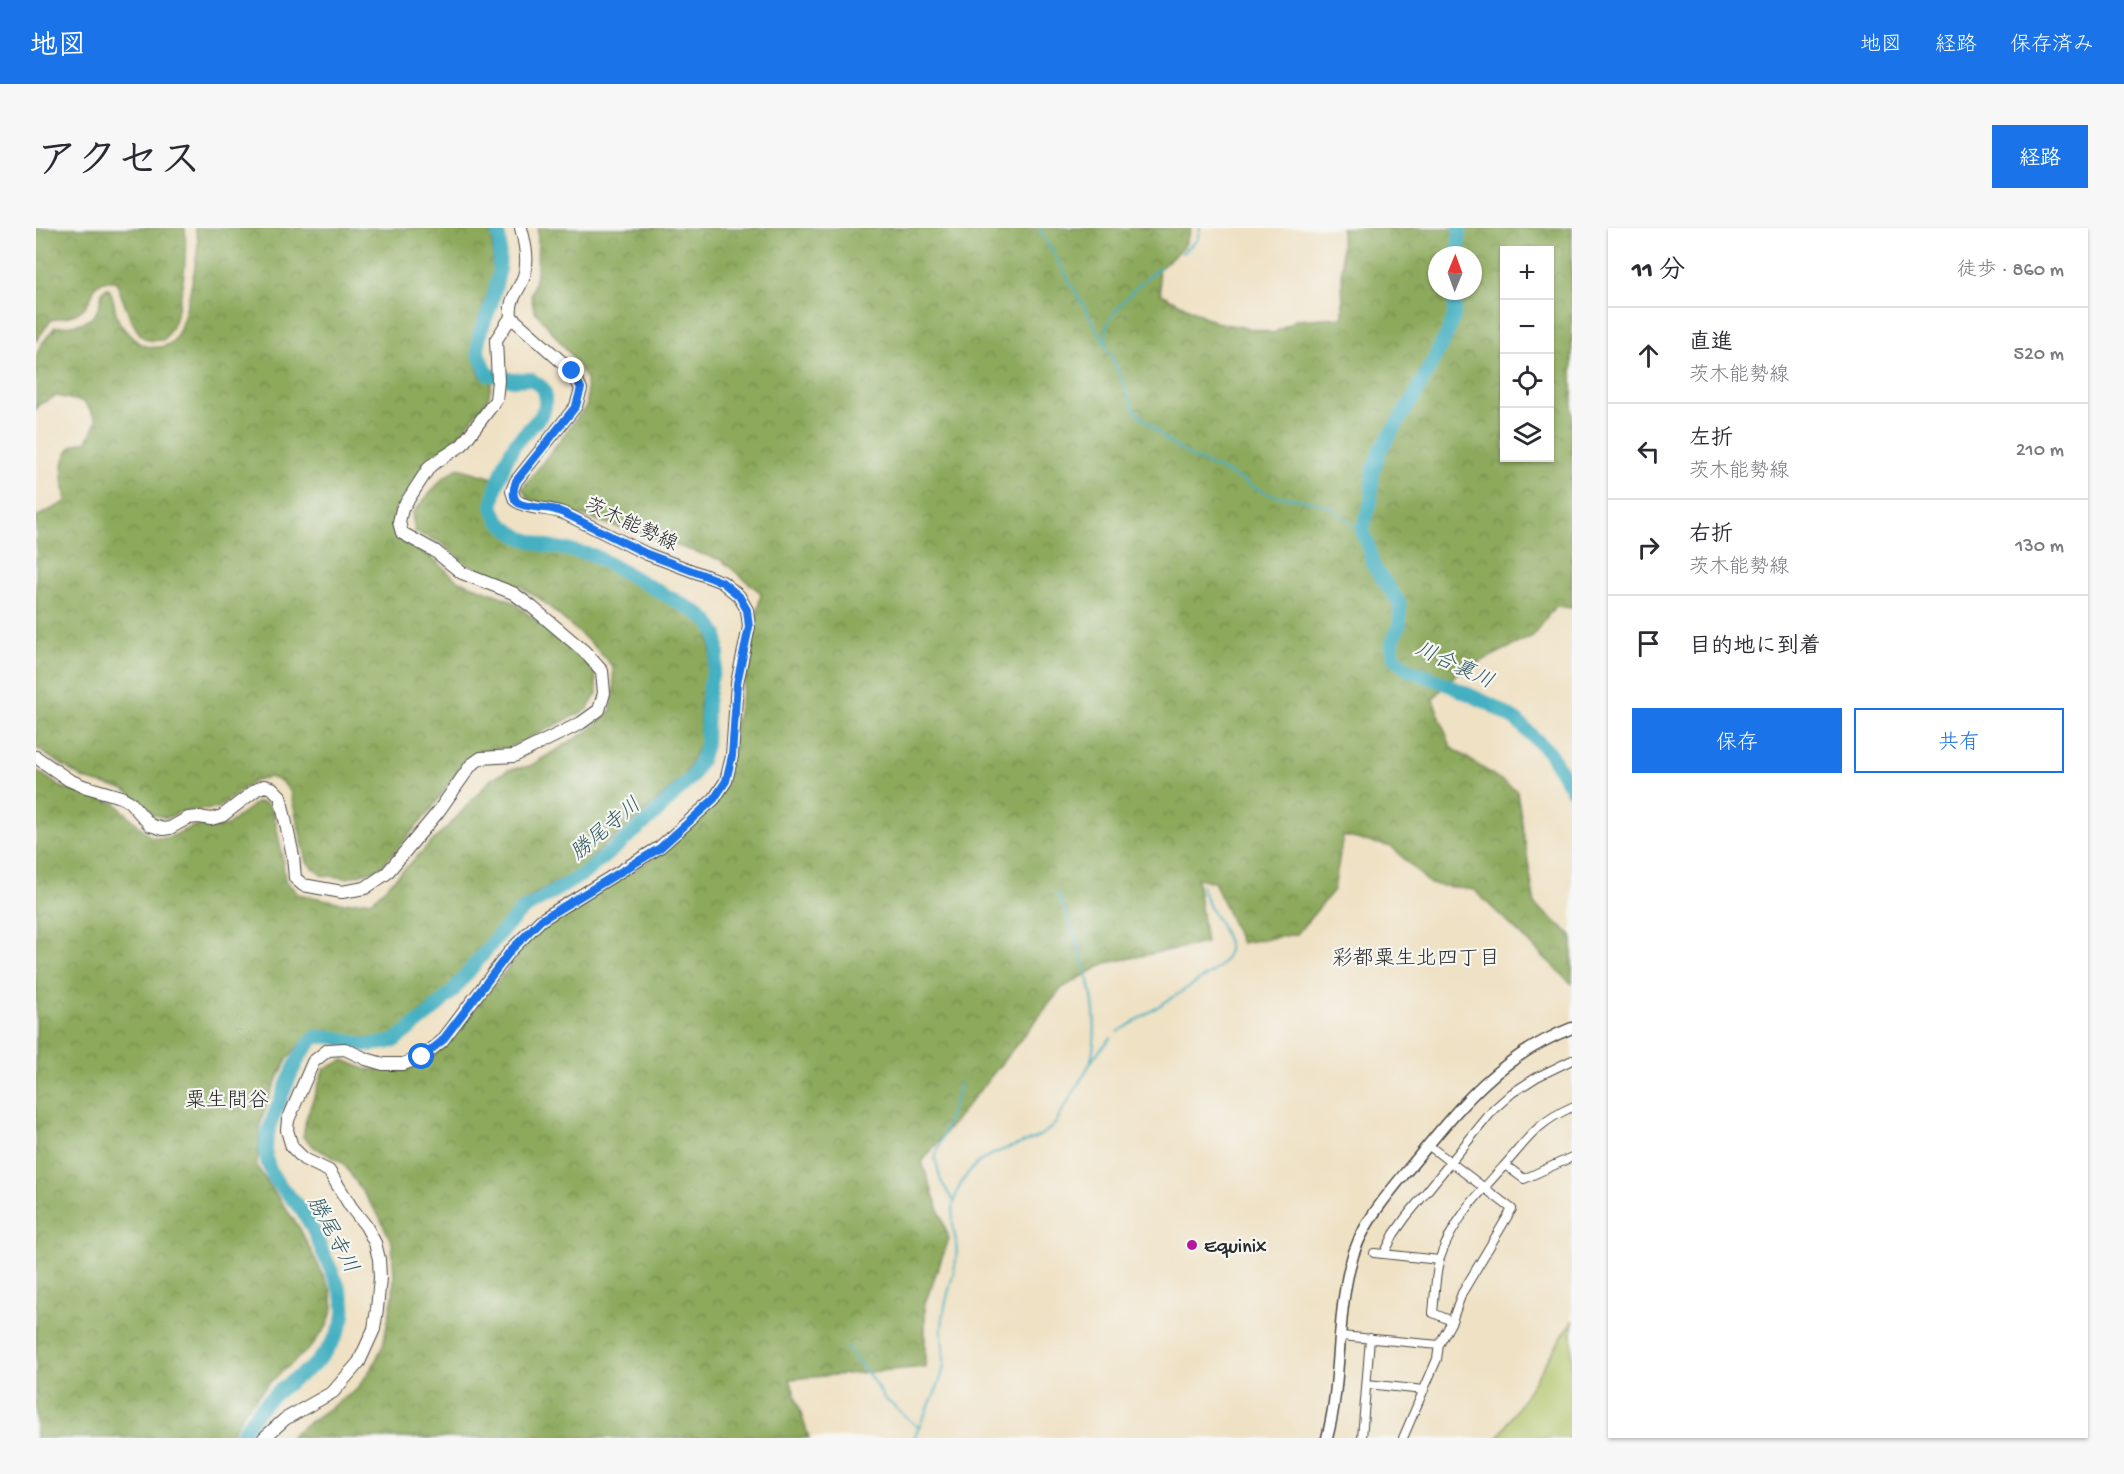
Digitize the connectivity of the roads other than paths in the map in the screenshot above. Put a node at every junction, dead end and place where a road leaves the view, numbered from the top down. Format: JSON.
{"nodes":[{"id":1,"x":521,"y":228,"type":"edge"},
{"id":2,"x":511,"y":317,"type":"junction"},
{"id":3,"x":36,"y":757,"type":"edge"},
{"id":4,"x":1572,"y":1028,"type":"edge"},
{"id":5,"x":1572,"y":1060,"type":"edge"},
{"id":6,"x":1572,"y":1107,"type":"edge"},
{"id":7,"x":1428,"y":1145,"type":"junction"},
{"id":8,"x":1572,"y":1157,"type":"edge"},
{"id":9,"x":1451,"y":1161,"type":"junction"},
{"id":10,"x":1505,"y":1165,"type":"junction"},
{"id":11,"x":1484,"y":1186,"type":"junction"},
{"id":12,"x":1374,"y":1253,"type":"dead end"},
{"id":13,"x":1384,"y":1254,"type":"junction"},
{"id":14,"x":1439,"y":1260,"type":"junction"},
{"id":15,"x":1452,"y":1320,"type":"junction"},
{"id":16,"x":1341,"y":1336,"type":"junction"},
{"id":17,"x":1370,"y":1338,"type":"junction"},
{"id":18,"x":1439,"y":1345,"type":"junction"},
{"id":19,"x":1367,"y":1384,"type":"junction"},
{"id":20,"x":1424,"y":1390,"type":"junction"},
{"id":21,"x":264,"y":1438,"type":"edge"},
{"id":22,"x":1327,"y":1438,"type":"edge"},
{"id":23,"x":1362,"y":1438,"type":"edge"},
{"id":24,"x":1403,"y":1438,"type":"edge"}],
"edges":[{"from":1,"to":2,"type":"main road"},
{"from":2,"to":3,"type":"main road"},
{"from":2,"to":21,"type":"main road","name":"茨木能勢線"},
{"from":4,"to":7,"type":"street"},
{"from":5,"to":9,"type":"street"},
{"from":6,"to":10,"type":"street"},
{"from":7,"to":9,"type":"street"},
{"from":7,"to":16,"type":"street"},
{"from":8,"to":10,"type":"street"},
{"from":9,"to":11,"type":"street"},
{"from":9,"to":13,"type":"street"},
{"from":10,"to":11,"type":"street"},
{"from":11,"to":14,"type":"street"},
{"from":11,"to":15,"type":"street"},
{"from":12,"to":13,"type":"street"},
{"from":13,"to":14,"type":"street"},
{"from":14,"to":15,"type":"street"},
{"from":15,"to":18,"type":"street"},
{"from":16,"to":17,"type":"street"},
{"from":16,"to":22,"type":"street"},
{"from":17,"to":18,"type":"street"},
{"from":17,"to":19,"type":"street"},
{"from":18,"to":20,"type":"street"},
{"from":19,"to":20,"type":"street"},
{"from":19,"to":23,"type":"street"},
{"from":20,"to":24,"type":"street"}]}
